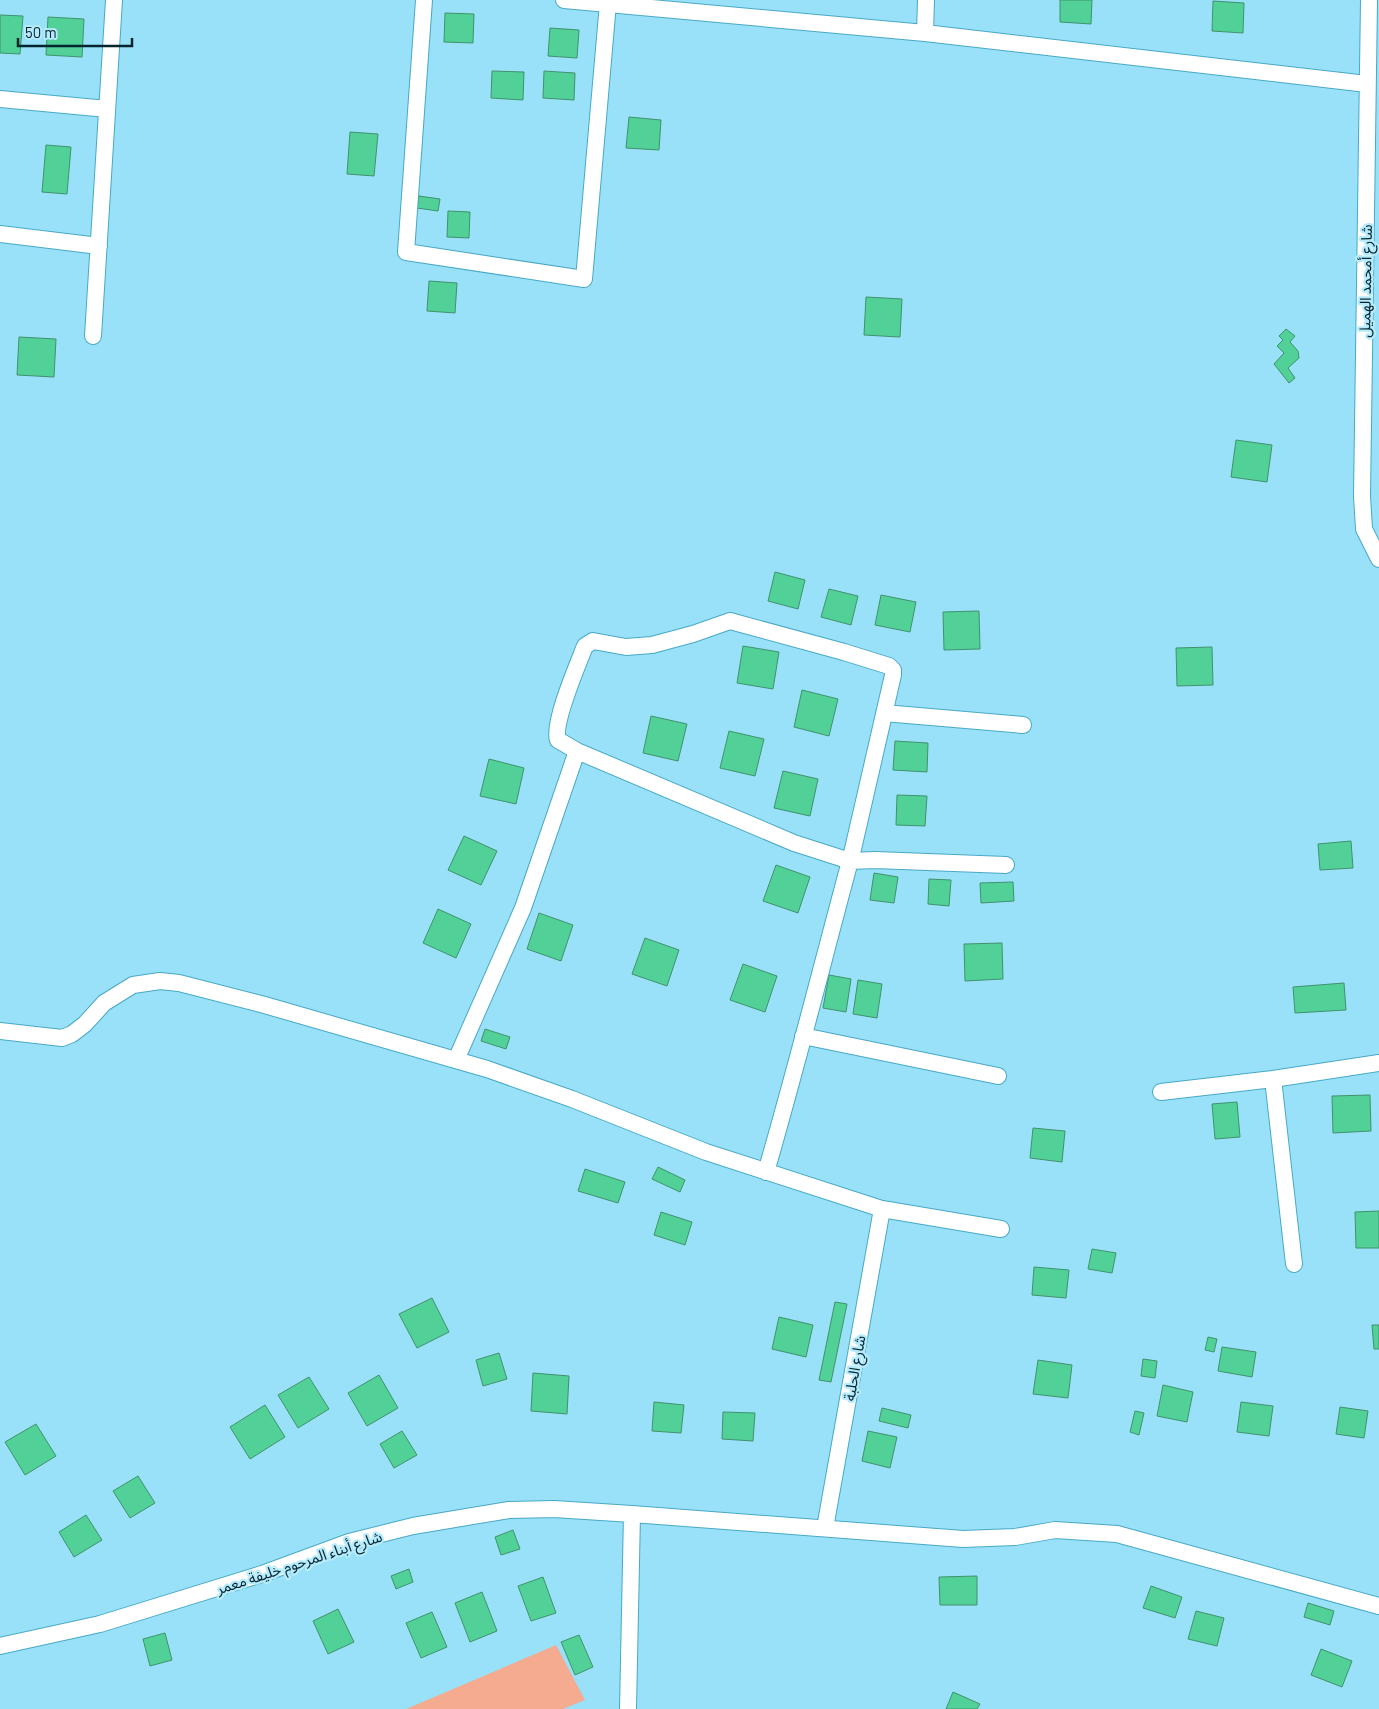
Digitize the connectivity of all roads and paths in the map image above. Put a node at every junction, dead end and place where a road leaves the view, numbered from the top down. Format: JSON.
{"nodes":[{"id":1,"x":114,"y":0,"type":"edge"},
{"id":2,"x":424,"y":0,"type":"edge"},
{"id":3,"x":564,"y":0,"type":"edge"},
{"id":4,"x":926,"y":0,"type":"edge"},
{"id":5,"x":1369,"y":0,"type":"edge"},
{"id":6,"x":608,"y":3,"type":"junction"},
{"id":7,"x":925,"y":33,"type":"junction"},
{"id":8,"x":1367,"y":84,"type":"junction"},
{"id":9,"x":0,"y":99,"type":"edge"},
{"id":10,"x":107,"y":109,"type":"junction"},
{"id":11,"x":0,"y":234,"type":"edge"},
{"id":12,"x":99,"y":246,"type":"junction"},
{"id":13,"x":93,"y":336,"type":"dead end"},
{"id":14,"x":1372,"y":354,"type":"edge"},
{"id":15,"x":1379,"y":559,"type":"edge"},
{"id":16,"x":884,"y":713,"type":"junction"},
{"id":17,"x":1023,"y":725,"type":"dead end"},
{"id":18,"x":577,"y":751,"type":"junction"},
{"id":19,"x":850,"y":861,"type":"junction"},
{"id":20,"x":1006,"y":865,"type":"dead end"},
{"id":21,"x":0,"y":1031,"type":"edge"},
{"id":22,"x":803,"y":1036,"type":"junction"},
{"id":23,"x":456,"y":1060,"type":"junction"},
{"id":24,"x":1379,"y":1063,"type":"edge"},
{"id":25,"x":998,"y":1076,"type":"dead end"},
{"id":26,"x":1273,"y":1079,"type":"junction"},
{"id":27,"x":1161,"y":1092,"type":"dead end"},
{"id":28,"x":766,"y":1172,"type":"junction"},
{"id":29,"x":882,"y":1208,"type":"junction"},
{"id":30,"x":1001,"y":1229,"type":"dead end"},
{"id":31,"x":1294,"y":1264,"type":"dead end"},
{"id":32,"x":632,"y":1514,"type":"junction"},
{"id":33,"x":825,"y":1528,"type":"junction"},
{"id":34,"x":1379,"y":1606,"type":"edge"},
{"id":35,"x":0,"y":1646,"type":"edge"},
{"id":36,"x":628,"y":1709,"type":"edge"}],
"edges":[{"from":1,"to":10,"type":"street"},
{"from":2,"to":6,"type":"street"},
{"from":3,"to":6,"type":"street"},
{"from":4,"to":7,"type":"street"},
{"from":5,"to":8,"type":"street","name":"شارع أمحمد الهميل"},
{"from":6,"to":7,"type":"street"},
{"from":7,"to":8,"type":"street"},
{"from":8,"to":14,"type":"street","name":"شارع أمحمد الهميل"},
{"from":9,"to":10,"type":"street"},
{"from":10,"to":12,"type":"street"},
{"from":11,"to":12,"type":"street"},
{"from":12,"to":13,"type":"street"},
{"from":14,"to":15,"type":"street","name":"شارع أمحمد الهميل"},
{"from":16,"to":17,"type":"street"},
{"from":16,"to":18,"type":"street"},
{"from":16,"to":19,"type":"street"},
{"from":18,"to":19,"type":"street"},
{"from":18,"to":23,"type":"street"},
{"from":19,"to":20,"type":"street"},
{"from":19,"to":22,"type":"street"},
{"from":21,"to":23,"type":"street"},
{"from":22,"to":25,"type":"street"},
{"from":22,"to":28,"type":"street"},
{"from":23,"to":28,"type":"street"},
{"from":24,"to":26,"type":"street"},
{"from":26,"to":27,"type":"street"},
{"from":26,"to":31,"type":"street"},
{"from":28,"to":29,"type":"street"},
{"from":29,"to":30,"type":"street"},
{"from":29,"to":33,"type":"street","name":"شارع الحلبة"},
{"from":32,"to":33,"type":"street","name":"شارع أبناء المرحوم خليفة معمر"},
{"from":32,"to":35,"type":"street","name":"شارع أبناء المرحوم خليفة معمر"},
{"from":32,"to":36,"type":"street"},
{"from":33,"to":34,"type":"street","name":"شارع أبناء المرحوم خليفة معمر"}]}
